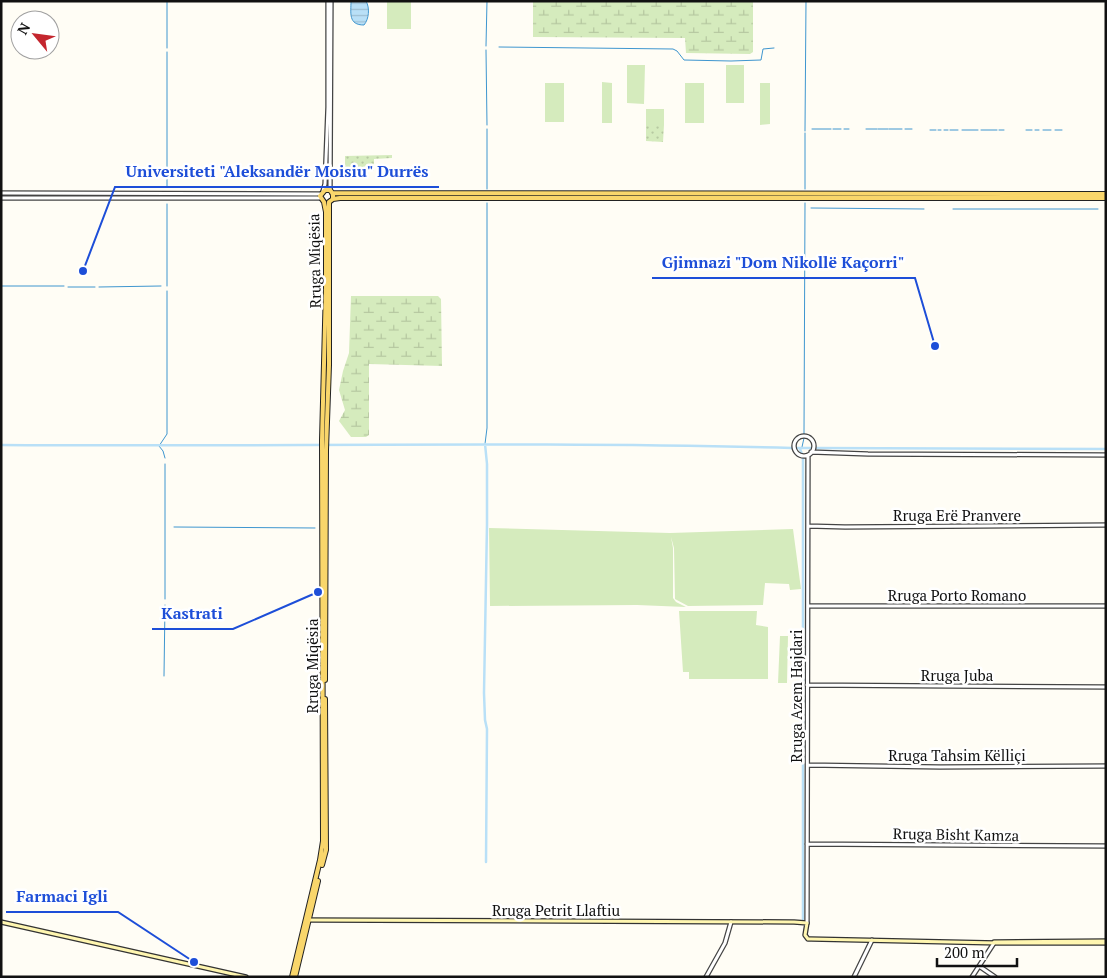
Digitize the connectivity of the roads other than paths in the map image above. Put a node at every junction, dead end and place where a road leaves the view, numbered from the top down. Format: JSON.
{"nodes":[{"id":1,"x":330,"y":1,"type":"edge"},
{"id":2,"x":331,"y":192,"type":"junction"},
{"id":3,"x":1,"y":193,"type":"edge"},
{"id":4,"x":322,"y":196,"type":"junction"},
{"id":5,"x":1106,"y":196,"type":"edge"},
{"id":6,"x":1,"y":198,"type":"edge"},
{"id":7,"x":331,"y":201,"type":"junction"},
{"id":8,"x":324,"y":442,"type":"junction"},
{"id":9,"x":809,"y":454,"type":"junction"},
{"id":10,"x":1106,"y":455,"type":"edge"},
{"id":11,"x":808,"y":526,"type":"junction"},
{"id":12,"x":1106,"y":526,"type":"edge"},
{"id":13,"x":808,"y":606,"type":"junction"},
{"id":14,"x":1106,"y":606,"type":"edge"},
{"id":15,"x":807,"y":685,"type":"junction"},
{"id":16,"x":1106,"y":687,"type":"edge"},
{"id":17,"x":808,"y":765,"type":"junction"},
{"id":18,"x":1106,"y":766,"type":"edge"},
{"id":19,"x":807,"y":844,"type":"junction"},
{"id":20,"x":1106,"y":846,"type":"edge"},
{"id":21,"x":307,"y":920,"type":"junction"},
{"id":22,"x":1,"y":922,"type":"edge"},
{"id":23,"x":731,"y":922,"type":"junction"},
{"id":24,"x":807,"y":923,"type":"junction"},
{"id":25,"x":872,"y":940,"type":"junction"},
{"id":26,"x":994,"y":942,"type":"junction"},
{"id":27,"x":1106,"y":942,"type":"edge"},
{"id":28,"x":979,"y":966,"type":"junction"},
{"id":29,"x":246,"y":977,"type":"edge"},
{"id":30,"x":294,"y":977,"type":"edge"},
{"id":31,"x":706,"y":977,"type":"edge"},
{"id":32,"x":854,"y":977,"type":"edge"},
{"id":33,"x":972,"y":977,"type":"edge"},
{"id":34,"x":995,"y":977,"type":"edge"}],
"edges":[{"from":1,"to":2,"type":"street"},
{"from":1,"to":4,"type":"street"},
{"from":2,"to":4,"type":"main road"},
{"from":2,"to":5,"type":"main road"},
{"from":2,"to":7,"type":"main road","name":"Rruga Miqësia"},
{"from":3,"to":4,"type":"street"},
{"from":4,"to":6,"type":"street"},
{"from":4,"to":7,"type":"main road"},
{"from":4,"to":8,"type":"main road","name":"Rruga Miqësia"},
{"from":5,"to":7,"type":"main road"},
{"from":7,"to":8,"type":"main road","name":"Rruga Miqësia"},
{"from":8,"to":21,"type":"main road","name":"Rruga Miqësia"},
{"from":9,"to":9,"type":"street"},
{"from":9,"to":10,"type":"street"},
{"from":9,"to":11,"type":"street","name":"Rruga Azem Hajdari"},
{"from":11,"to":12,"type":"street","name":"Rruga Erë Pranvere"},
{"from":11,"to":13,"type":"street","name":"Rruga Azem Hajdari"},
{"from":13,"to":14,"type":"street","name":"Rruga Porto Romano"},
{"from":13,"to":15,"type":"street","name":"Rruga Azem Hajdari"},
{"from":15,"to":16,"type":"street","name":"Rruga Juba"},
{"from":15,"to":17,"type":"street","name":"Rruga Azem Hajdari"},
{"from":17,"to":18,"type":"street","name":"Rruga Tahsim Këlliçi"},
{"from":17,"to":19,"type":"street","name":"Rruga Azem Hajdari"},
{"from":19,"to":20,"type":"street","name":"Rruga Bisht Kamza"},
{"from":19,"to":24,"type":"street","name":"Rruga Azem Hajdari"},
{"from":21,"to":23,"type":"main road","name":"Rruga Petrit Llaftiu"},
{"from":21,"to":30,"type":"main road","name":"Rruga Miqësia"},
{"from":22,"to":29,"type":"main road"},
{"from":23,"to":24,"type":"main road","name":"Rruga Petrit Llaftiu"},
{"from":23,"to":31,"type":"street"},
{"from":24,"to":25,"type":"main road","name":"Rruga Azem Hajdari"},
{"from":25,"to":26,"type":"main road"},
{"from":25,"to":32,"type":"street"},
{"from":26,"to":27,"type":"main road"},
{"from":26,"to":28,"type":"street"},
{"from":28,"to":33,"type":"street"},
{"from":28,"to":34,"type":"street"}]}
